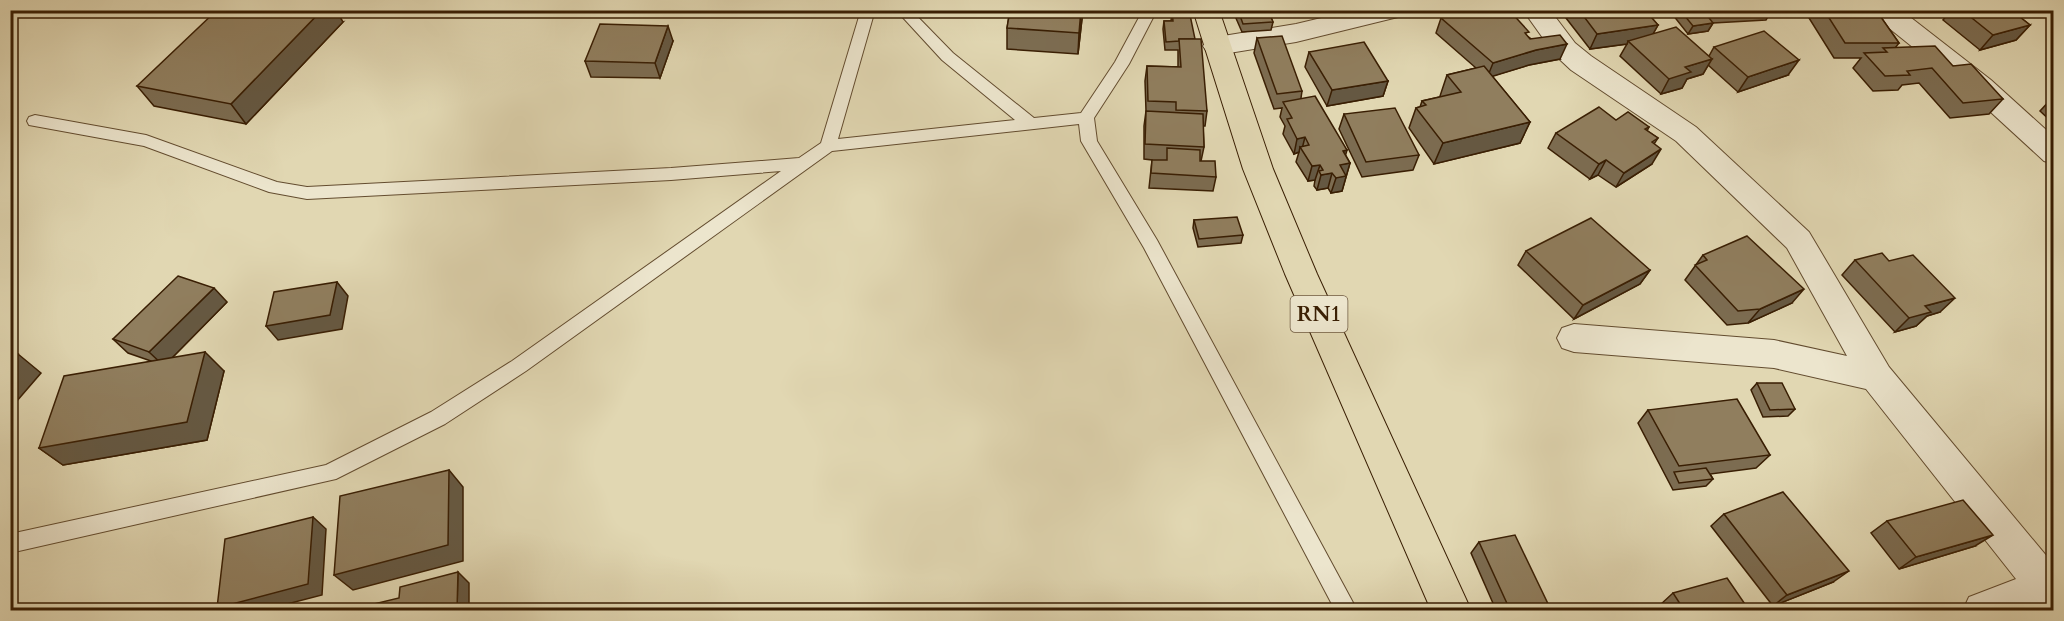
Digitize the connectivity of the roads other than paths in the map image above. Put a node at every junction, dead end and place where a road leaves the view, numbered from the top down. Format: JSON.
{"nodes":[{"id":1,"x":868,"y":10,"type":"edge"},
{"id":2,"x":903,"y":10,"type":"edge"},
{"id":3,"x":1150,"y":10,"type":"edge"},
{"id":4,"x":1206,"y":10,"type":"edge"},
{"id":5,"x":1393,"y":10,"type":"edge"},
{"id":6,"x":1536,"y":10,"type":"edge"},
{"id":7,"x":1883,"y":10,"type":"edge"},
{"id":8,"x":1217,"y":46,"type":"junction"},
{"id":9,"x":1086,"y":118,"type":"junction"},
{"id":10,"x":35,"y":121,"type":"dead end"},
{"id":11,"x":1031,"y":124,"type":"junction"},
{"id":12,"x":828,"y":146,"type":"junction"},
{"id":13,"x":2054,"y":154,"type":"edge"},
{"id":14,"x":802,"y":164,"type":"junction"},
{"id":15,"x":1574,"y":338,"type":"dead end"},
{"id":16,"x":1877,"y":377,"type":"junction"},
{"id":17,"x":10,"y":544,"type":"edge"},
{"id":18,"x":2049,"y":584,"type":"edge"},
{"id":19,"x":1346,"y":610,"type":"edge"},
{"id":20,"x":1450,"y":610,"type":"edge"},
{"id":21,"x":1983,"y":610,"type":"edge"}],
"edges":[{"from":1,"to":12,"type":"lane"},
{"from":2,"to":11,"type":"lane"},
{"from":3,"to":9,"type":"lane"},
{"from":4,"to":8,"type":"highway","number":"RN1"},
{"from":5,"to":8,"type":"street"},
{"from":6,"to":16,"type":"street"},
{"from":7,"to":13,"type":"street"},
{"from":8,"to":20,"type":"highway","number":"RN1"},
{"from":9,"to":11,"type":"lane"},
{"from":9,"to":19,"type":"lane"},
{"from":10,"to":14,"type":"lane"},
{"from":11,"to":12,"type":"lane"},
{"from":12,"to":14,"type":"lane"},
{"from":14,"to":17,"type":"lane"},
{"from":15,"to":16,"type":"street"},
{"from":16,"to":18,"type":"street"},
{"from":18,"to":21,"type":"street"}]}
